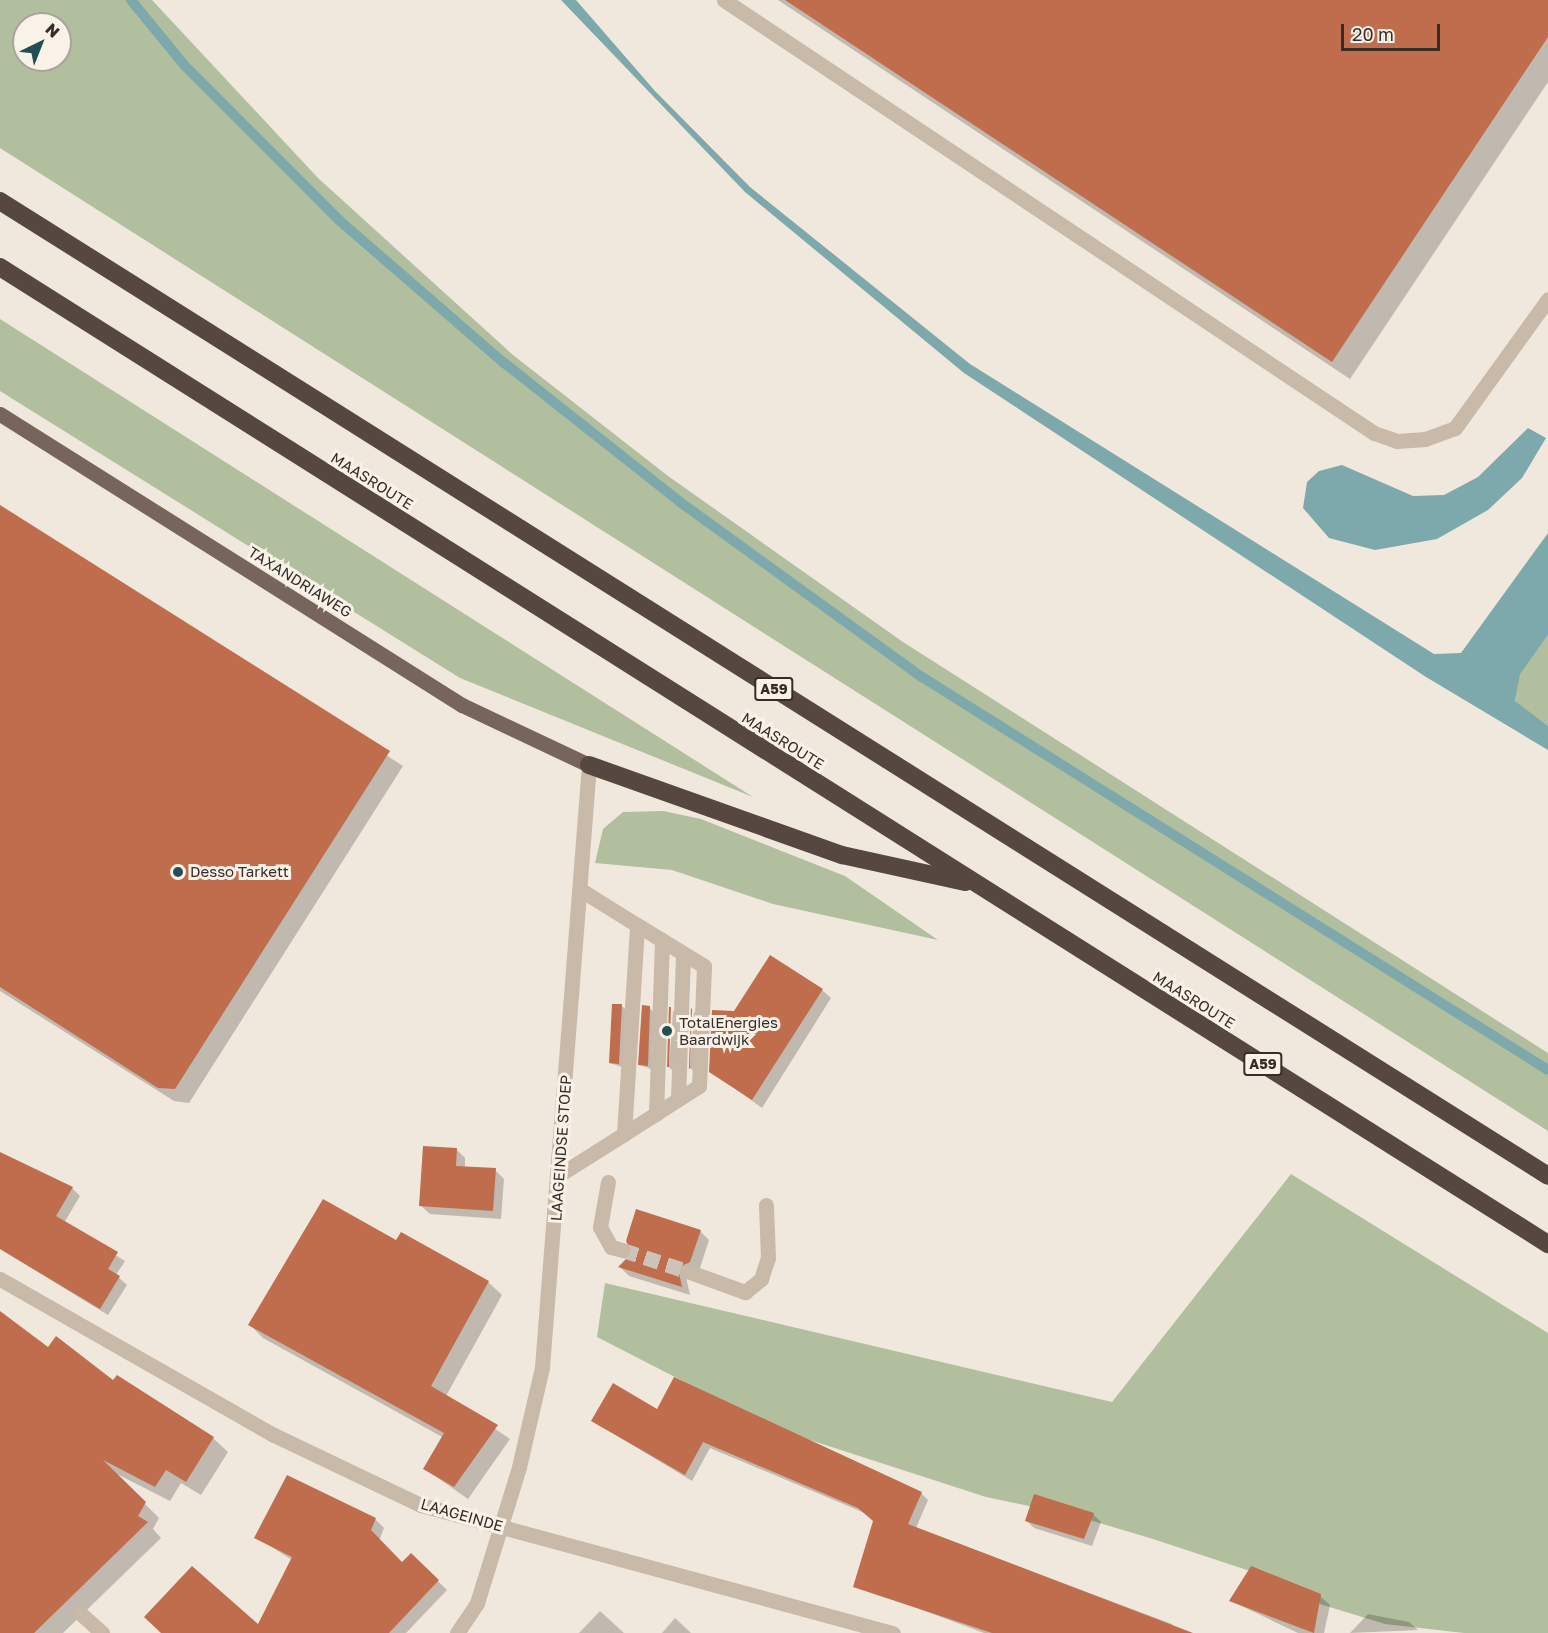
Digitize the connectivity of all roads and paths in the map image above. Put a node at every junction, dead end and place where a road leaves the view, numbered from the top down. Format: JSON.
{"nodes":[{"id":1,"x":724,"y":0,"type":"edge"},
{"id":2,"x":0,"y":201,"type":"edge"},
{"id":3,"x":0,"y":267,"type":"edge"},
{"id":4,"x":1548,"y":299,"type":"edge"},
{"id":5,"x":0,"y":414,"type":"edge"},
{"id":6,"x":589,"y":765,"type":"junction"},
{"id":7,"x":978,"y":885,"type":"junction"},
{"id":8,"x":581,"y":890,"type":"junction"},
{"id":9,"x":637,"y":925,"type":"junction"},
{"id":10,"x":662,"y":940,"type":"junction"},
{"id":11,"x":656,"y":1114,"type":"junction"},
{"id":12,"x":624,"y":1134,"type":"junction"},
{"id":13,"x":559,"y":1175,"type":"junction"},
{"id":14,"x":1548,"y":1176,"type":"edge"},
{"id":15,"x":608,"y":1182,"type":"dead end"},
{"id":16,"x":766,"y":1205,"type":"dead end"},
{"id":17,"x":1548,"y":1244,"type":"edge"},
{"id":18,"x":623,"y":1250,"type":"tunnel mouth"},
{"id":19,"x":687,"y":1271,"type":"tunnel mouth"},
{"id":20,"x":0,"y":1279,"type":"edge"},
{"id":21,"x":501,"y":1526,"type":"junction"},
{"id":22,"x":81,"y":1613,"type":"dead end"},
{"id":23,"x":102,"y":1633,"type":"edge"},
{"id":24,"x":457,"y":1633,"type":"edge"},
{"id":25,"x":893,"y":1633,"type":"edge"}],
"edges":[{"from":1,"to":4,"type":"street"},
{"from":2,"to":14,"type":"highway","number":"A59"},
{"from":3,"to":7,"type":"highway","name":"MAASROUTE","number":"A59"},
{"from":5,"to":6,"type":"main road","name":"TAXANDRIAWEG"},
{"from":6,"to":7,"type":"highway","number":"A59"},
{"from":6,"to":8,"type":"street","name":"LAAGEINDSE STOEP"},
{"from":7,"to":17,"type":"highway","name":"MAASROUTE","number":"A59"},
{"from":8,"to":9,"type":"street"},
{"from":8,"to":13,"type":"street","name":"LAAGEINDSE STOEP"},
{"from":9,"to":10,"type":"street"},
{"from":9,"to":12,"type":"street"},
{"from":10,"to":11,"type":"street"},
{"from":10,"to":11,"type":"street"},
{"from":11,"to":12,"type":"street"},
{"from":12,"to":13,"type":"street"},
{"from":13,"to":21,"type":"street","name":"LAAGEINDSE STOEP"},
{"from":15,"to":18,"type":"street"},
{"from":16,"to":19,"type":"street"},
{"from":20,"to":21,"type":"street","name":"LAAGEINDE"},
{"from":21,"to":24,"type":"street","name":"LAAGEINDSE STOEP"},
{"from":21,"to":25,"type":"street","name":"LAAGEINDE"},
{"from":22,"to":23,"type":"street"}]}
